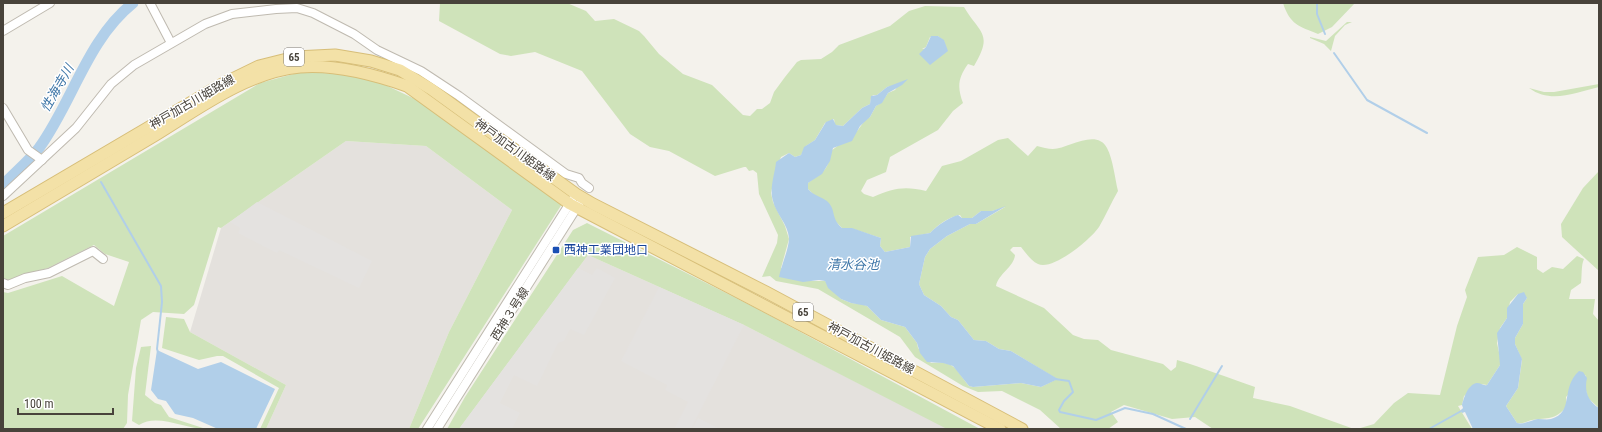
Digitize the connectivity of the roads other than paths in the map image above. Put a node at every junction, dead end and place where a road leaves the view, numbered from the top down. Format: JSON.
{"nodes":[{"id":1,"x":50,"y":3,"type":"edge"},
{"id":2,"x":150,"y":3,"type":"edge"},
{"id":3,"x":298,"y":6,"type":"edge"},
{"id":4,"x":3,"y":32,"type":"edge"},
{"id":5,"x":171,"y":43,"type":"junction"},
{"id":6,"x":3,"y":108,"type":"edge"},
{"id":7,"x":40,"y":159,"type":"junction"},
{"id":8,"x":3,"y":196,"type":"edge"},
{"id":9,"x":576,"y":201,"type":"junction"},
{"id":10,"x":3,"y":213,"type":"edge"},
{"id":11,"x":3,"y":226,"type":"edge"},
{"id":12,"x":103,"y":259,"type":"dead end"},
{"id":13,"x":3,"y":283,"type":"edge"},
{"id":14,"x":427,"y":429,"type":"edge"},
{"id":15,"x":437,"y":429,"type":"edge"},
{"id":16,"x":1000,"y":429,"type":"edge"},
{"id":17,"x":1022,"y":429,"type":"edge"}],
"edges":[{"from":1,"to":4,"type":"street"},
{"from":2,"to":5,"type":"street"},
{"from":3,"to":5,"type":"street"},
{"from":3,"to":9,"type":"street"},
{"from":5,"to":7,"type":"street"},
{"from":6,"to":7,"type":"street"},
{"from":7,"to":8,"type":"street"},
{"from":9,"to":10,"type":"main road","name":"神戸加古川姫路線","number":"65"},
{"from":9,"to":11,"type":"main road","name":"神戸加古川姫路線","number":"65"},
{"from":9,"to":14,"type":"street","name":"西神３号線"},
{"from":9,"to":15,"type":"street","name":"西神３号線"},
{"from":9,"to":16,"type":"main road","name":"神戸加古川姫路線","number":"65"},
{"from":9,"to":17,"type":"main road","name":"神戸加古川姫路線","number":"65"},
{"from":12,"to":13,"type":"street"}]}
